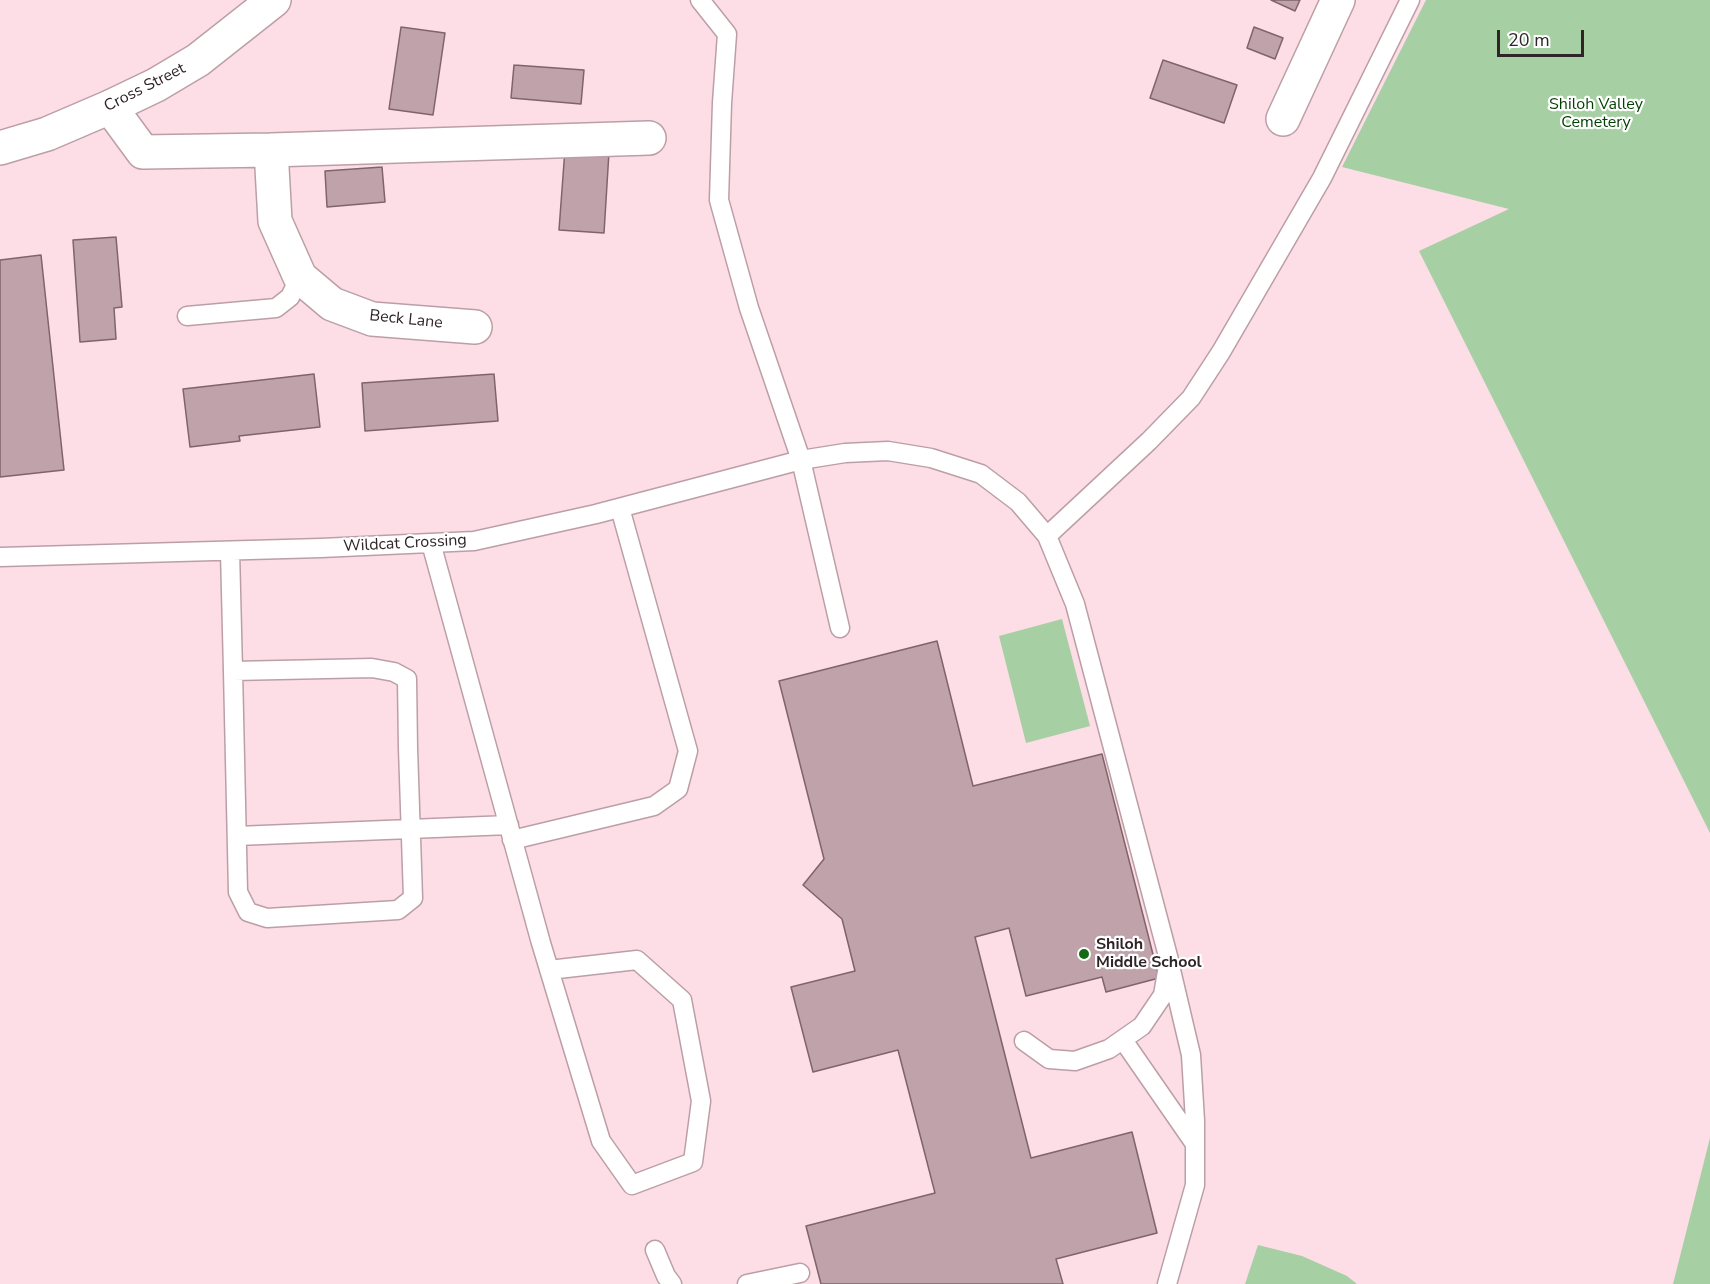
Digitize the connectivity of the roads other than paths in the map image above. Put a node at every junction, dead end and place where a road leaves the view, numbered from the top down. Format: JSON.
{"nodes":[{"id":1,"x":274,"y":0,"type":"edge"},
{"id":2,"x":700,"y":0,"type":"edge"},
{"id":3,"x":1338,"y":0,"type":"edge"},
{"id":4,"x":1410,"y":0,"type":"edge"},
{"id":5,"x":110,"y":107,"type":"junction"},
{"id":6,"x":1283,"y":119,"type":"dead end"},
{"id":7,"x":649,"y":138,"type":"dead end"},
{"id":8,"x":0,"y":148,"type":"edge"},
{"id":9,"x":271,"y":150,"type":"junction"},
{"id":10,"x":300,"y":278,"type":"junction"},
{"id":11,"x":186,"y":316,"type":"dead end"},
{"id":12,"x":475,"y":327,"type":"dead end"},
{"id":13,"x":801,"y":460,"type":"junction"},
{"id":14,"x":620,"y":508,"type":"junction"},
{"id":15,"x":1047,"y":536,"type":"junction"},
{"id":16,"x":431,"y":543,"type":"junction"},
{"id":17,"x":230,"y":550,"type":"junction"},
{"id":18,"x":0,"y":557,"type":"edge"},
{"id":19,"x":840,"y":628,"type":"dead end"},
{"id":20,"x":233,"y":671,"type":"junction"},
{"id":21,"x":411,"y":829,"type":"junction"},
{"id":22,"x":511,"y":833,"type":"junction"},
{"id":23,"x":237,"y":836,"type":"junction"},
{"id":24,"x":1169,"y":960,"type":"junction"},
{"id":25,"x":549,"y":970,"type":"junction"},
{"id":26,"x":1123,"y":1040,"type":"junction"},
{"id":27,"x":1024,"y":1041,"type":"dead end"},
{"id":28,"x":1195,"y":1144,"type":"junction"},
{"id":29,"x":655,"y":1250,"type":"dead end"},
{"id":30,"x":800,"y":1273,"type":"dead end"},
{"id":31,"x":672,"y":1284,"type":"edge"},
{"id":32,"x":747,"y":1284,"type":"edge"},
{"id":33,"x":1167,"y":1284,"type":"edge"}],
"edges":[{"from":1,"to":5,"type":"street","name":"Cross Street"},
{"from":2,"to":13,"type":"lane"},
{"from":3,"to":6,"type":"street"},
{"from":4,"to":15,"type":"lane"},
{"from":5,"to":8,"type":"street","name":"Cross Street"},
{"from":5,"to":9,"type":"street"},
{"from":7,"to":9,"type":"street"},
{"from":9,"to":10,"type":"street","name":"Beck Lane"},
{"from":10,"to":11,"type":"lane"},
{"from":10,"to":12,"type":"street","name":"Beck Lane"},
{"from":13,"to":14,"type":"lane","name":"Wildcat Crossing"},
{"from":13,"to":15,"type":"lane","name":"Wildcat Crossing"},
{"from":13,"to":19,"type":"lane"},
{"from":14,"to":16,"type":"lane","name":"Wildcat Crossing"},
{"from":14,"to":22,"type":"lane"},
{"from":15,"to":24,"type":"lane","name":"Wildcat Crossing"},
{"from":16,"to":17,"type":"lane","name":"Wildcat Crossing"},
{"from":16,"to":22,"type":"lane"},
{"from":17,"to":18,"type":"lane","name":"Wildcat Crossing"},
{"from":17,"to":20,"type":"lane"},
{"from":20,"to":21,"type":"lane"},
{"from":20,"to":23,"type":"lane"},
{"from":21,"to":22,"type":"lane"},
{"from":21,"to":23,"type":"lane"},
{"from":21,"to":23,"type":"lane"},
{"from":22,"to":25,"type":"lane"},
{"from":24,"to":26,"type":"lane"},
{"from":24,"to":28,"type":"lane","name":"Wildcat Crossing"},
{"from":25,"to":25,"type":"lane"},
{"from":26,"to":27,"type":"lane"},
{"from":26,"to":28,"type":"lane"},
{"from":28,"to":33,"type":"lane","name":"Wildcat Crossing"},
{"from":29,"to":31,"type":"lane"},
{"from":30,"to":32,"type":"lane"}]}
